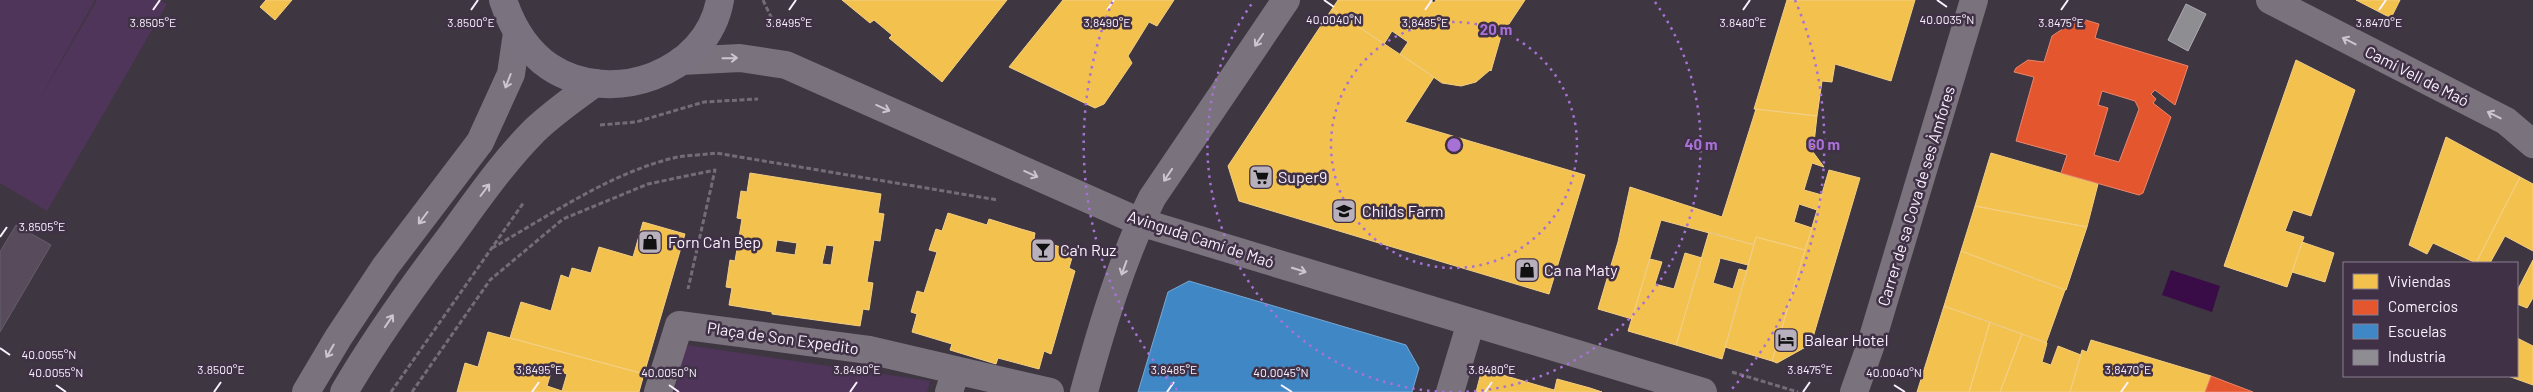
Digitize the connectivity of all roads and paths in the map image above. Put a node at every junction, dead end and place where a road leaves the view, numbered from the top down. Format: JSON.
{"nodes":[{"id":1,"x":503,"y":0,"type":"edge"},
{"id":2,"x":720,"y":0,"type":"edge"},
{"id":3,"x":1286,"y":0,"type":"edge"},
{"id":4,"x":1974,"y":0,"type":"edge"},
{"id":5,"x":2270,"y":0,"type":"edge"},
{"id":6,"x":517,"y":33,"type":"junction"},
{"id":7,"x":681,"y":61,"type":"junction"},
{"id":8,"x":595,"y":84,"type":"junction"},
{"id":9,"x":767,"y":100,"type":"dead end"},
{"id":10,"x":598,"y":126,"type":"dead end"},
{"id":11,"x":2533,"y":144,"type":"edge"},
{"id":12,"x":529,"y":194,"type":"dead end"},
{"id":13,"x":1001,"y":201,"type":"dead end"},
{"id":14,"x":1140,"y":222,"type":"junction"},
{"id":15,"x":492,"y":248,"type":"junction"},
{"id":16,"x":1471,"y":322,"type":"junction"},
{"id":17,"x":679,"y":325,"type":"junction"},
{"id":18,"x":953,"y":381,"type":"edge"},
{"id":19,"x":306,"y":392,"type":"edge"},
{"id":20,"x":344,"y":392,"type":"edge"},
{"id":21,"x":391,"y":392,"type":"edge"},
{"id":22,"x":412,"y":392,"type":"edge"},
{"id":23,"x":658,"y":392,"type":"edge"},
{"id":24,"x":1050,"y":392,"type":"edge"},
{"id":25,"x":1084,"y":392,"type":"edge"},
{"id":26,"x":1450,"y":392,"type":"edge"},
{"id":27,"x":1703,"y":392,"type":"edge"},
{"id":28,"x":1854,"y":392,"type":"edge"}],
"edges":[{"from":1,"to":6,"type":"main road"},
{"from":2,"to":7,"type":"main road"},
{"from":3,"to":14,"type":"street","one_way":true},
{"from":4,"to":28,"type":"street","name":"Carrer de sa Cova de ses Àmfores"},
{"from":11,"to":5,"type":"street","name":"Camí Vell de Maó","one_way":true},
{"from":6,"to":8,"type":"main road"},
{"from":6,"to":19,"type":"street","one_way":true},
{"from":7,"to":8,"type":"main road"},
{"from":7,"to":14,"type":"street","name":"Avinguda Camí de Maó","one_way":true},
{"from":20,"to":8,"type":"street","one_way":true},
{"from":9,"to":10,"type":"path"},
{"from":12,"to":15,"type":"path"},
{"from":13,"to":15,"type":"path"},
{"from":14,"to":16,"type":"street","name":"Avinguda Camí de Maó","one_way":true},
{"from":14,"to":25,"type":"street","one_way":true},
{"from":15,"to":21,"type":"path"},
{"from":16,"to":26,"type":"street"},
{"from":16,"to":27,"type":"street","name":"Avinguda Camí de Maó"},
{"from":17,"to":18,"type":"street","name":"Plaça de Son Expedito"},
{"from":17,"to":22,"type":"path"},
{"from":17,"to":23,"type":"street"},
{"from":18,"to":24,"type":"street","name":"Plaça de Son Expedito"}]}
